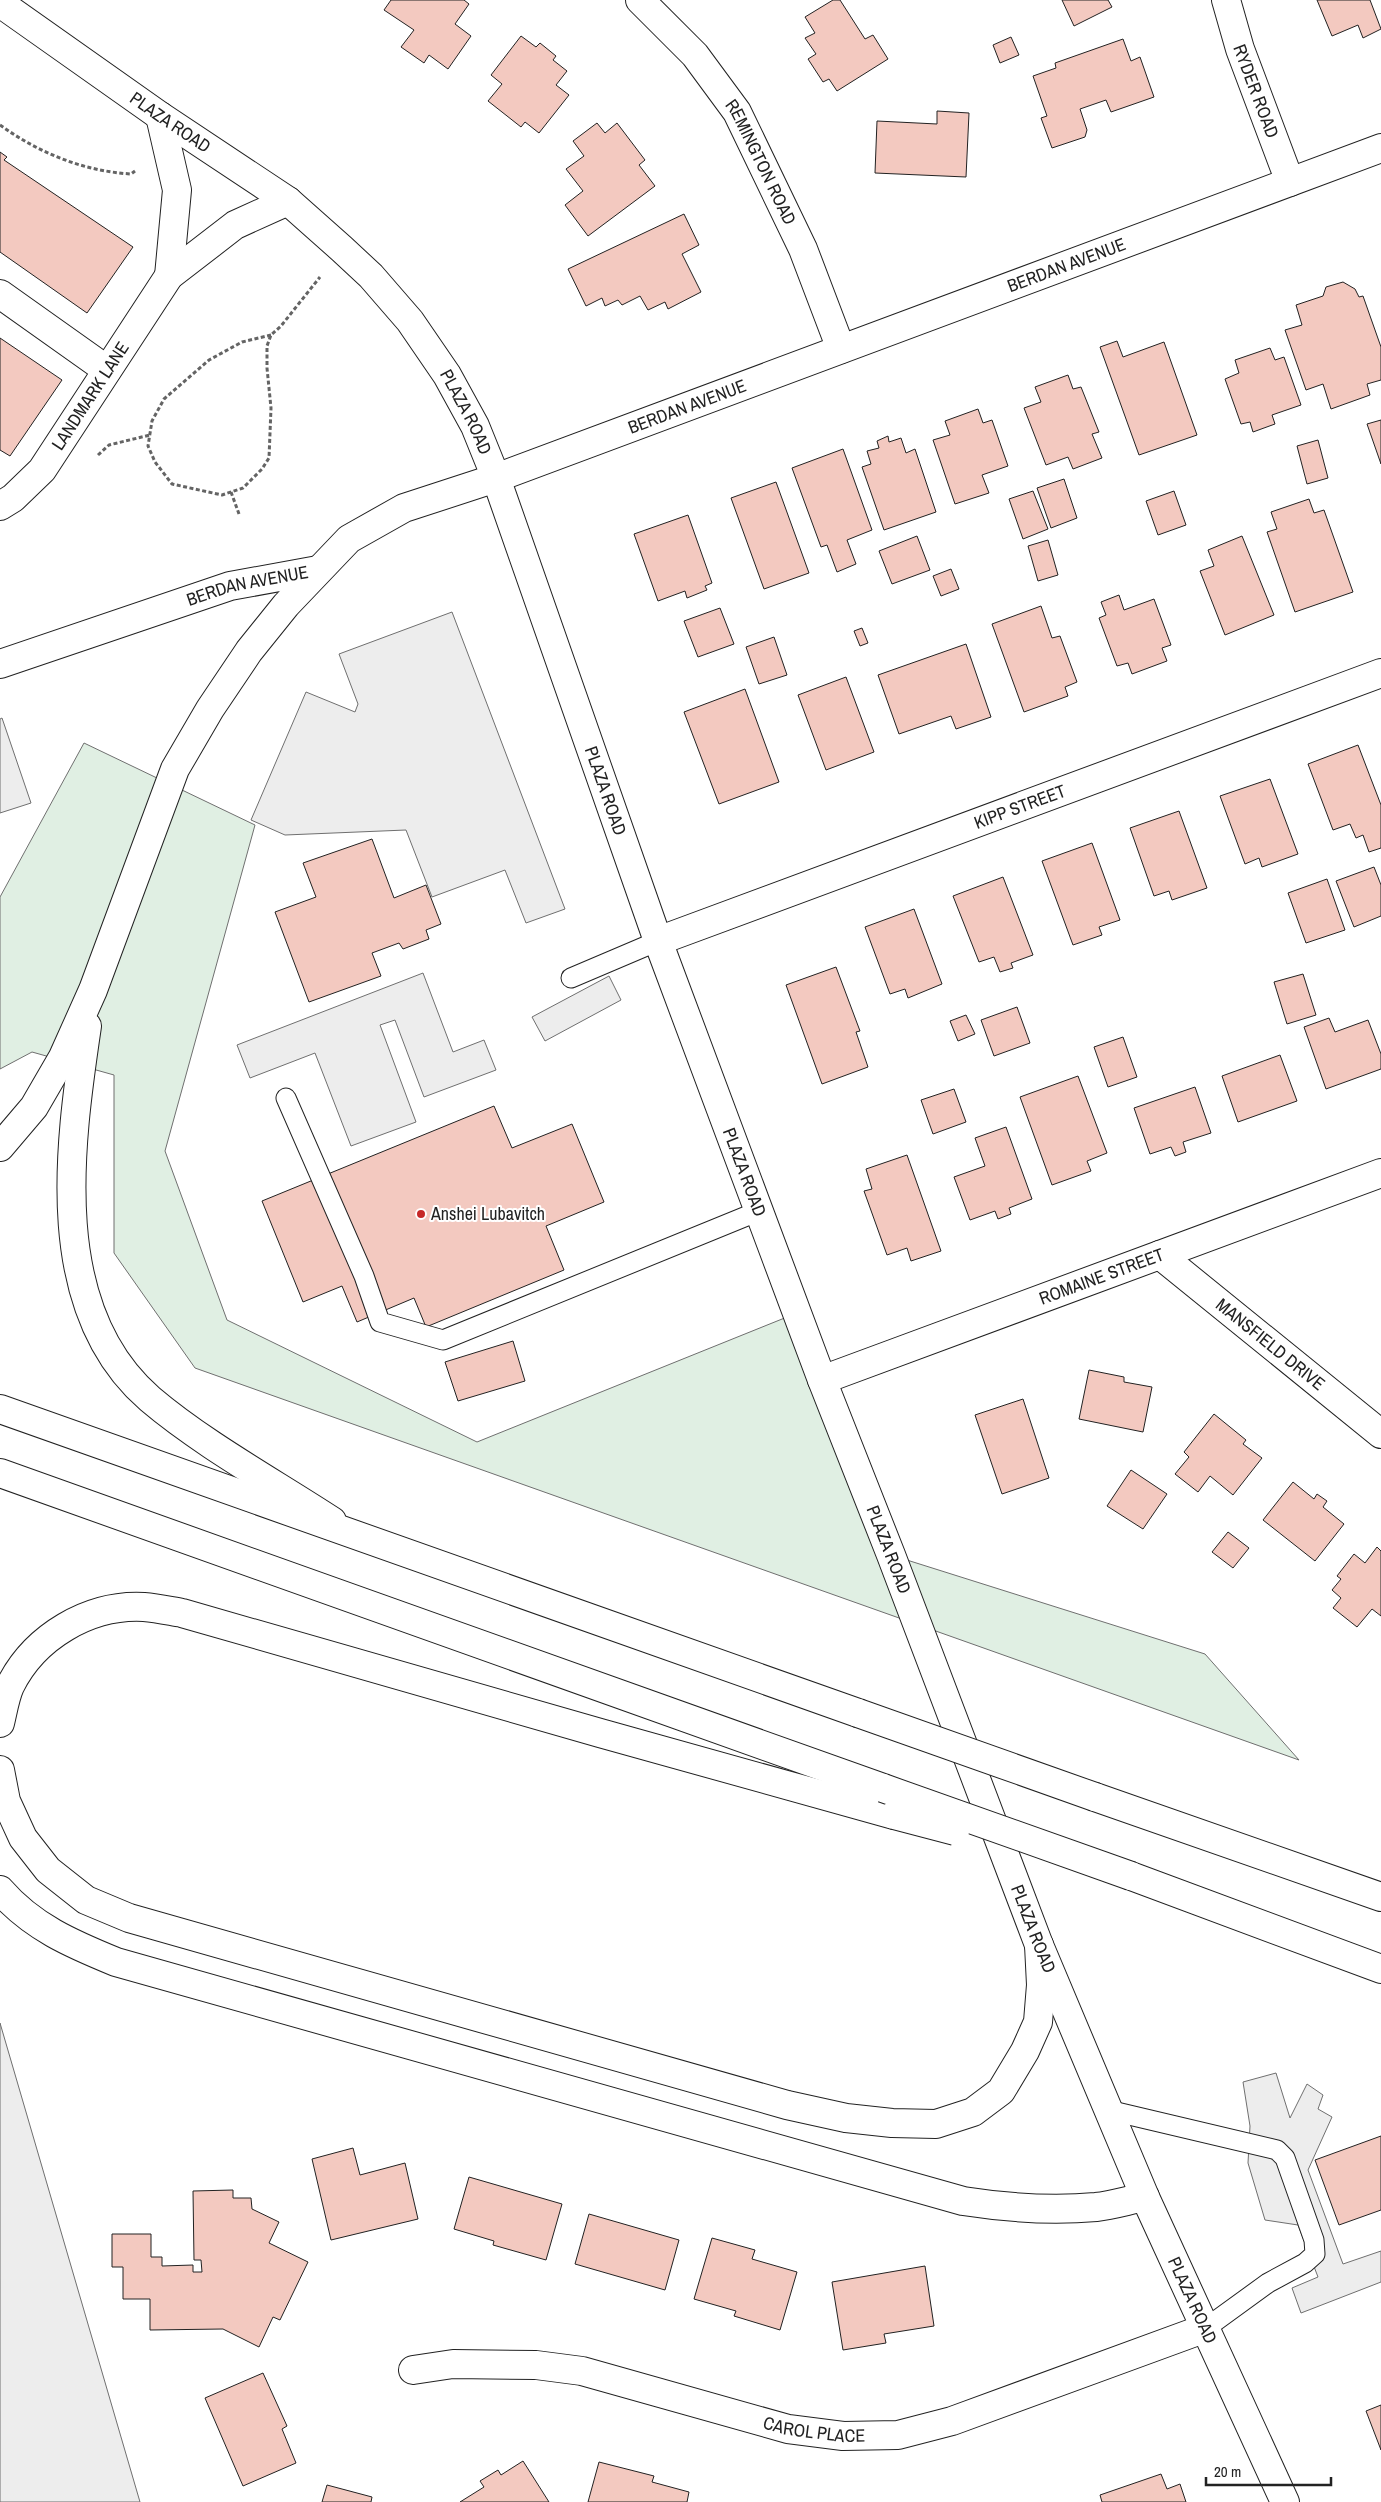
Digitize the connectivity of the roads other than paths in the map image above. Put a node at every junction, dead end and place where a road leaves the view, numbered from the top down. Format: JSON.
{"nodes":[{"id":1,"x":640,"y":0,"type":"edge"},
{"id":2,"x":1226,"y":0,"type":"edge"},
{"id":3,"x":0,"y":4,"type":"edge"},
{"id":4,"x":160,"y":116,"type":"junction"},
{"id":5,"x":1381,"y":148,"type":"edge"},
{"id":6,"x":1290,"y":182,"type":"junction"},
{"id":7,"x":288,"y":201,"type":"junction"},
{"id":8,"x":169,"y":276,"type":"junction"},
{"id":9,"x":0,"y":294,"type":"edge"},
{"id":10,"x":841,"y":349,"type":"junction"},
{"id":11,"x":107,"y":370,"type":"junction"},
{"id":12,"x":496,"y":478,"type":"junction"},
{"id":13,"x":0,"y":506,"type":"edge"},
{"id":14,"x":318,"y":570,"type":"junction"},
{"id":15,"x":0,"y":664,"type":"edge"},
{"id":16,"x":1381,"y":673,"type":"edge"},
{"id":17,"x":658,"y":941,"type":"junction"},
{"id":18,"x":571,"y":978,"type":"dead end"},
{"id":19,"x":93,"y":990,"type":"junction"},
{"id":20,"x":286,"y":1098,"type":"dead end"},
{"id":21,"x":0,"y":1146,"type":"edge"},
{"id":22,"x":1381,"y":1173,"type":"edge"},
{"id":23,"x":759,"y":1211,"type":"junction"},
{"id":24,"x":1160,"y":1255,"type":"junction"},
{"id":25,"x":822,"y":1380,"type":"junction"},
{"id":26,"x":0,"y":1409,"type":"edge"},
{"id":27,"x":1381,"y":1434,"type":"edge"},
{"id":28,"x":0,"y":1473,"type":"edge"},
{"id":29,"x":352,"y":1534,"type":"junction"},
{"id":30,"x":0,"y":1723,"type":"edge"},
{"id":31,"x":0,"y":1770,"type":"edge"},
{"id":32,"x":1095,"y":1797,"type":"junction"},
{"id":33,"x":1131,"y":1876,"type":"junction"},
{"id":34,"x":1381,"y":1884,"type":"edge"},
{"id":35,"x":0,"y":1890,"type":"edge"},
{"id":36,"x":1381,"y":1897,"type":"edge"},
{"id":37,"x":1039,"y":1945,"type":"junction"},
{"id":38,"x":1381,"y":1969,"type":"edge"},
{"id":39,"x":1108,"y":2110,"type":"junction"},
{"id":40,"x":1145,"y":2197,"type":"junction"},
{"id":41,"x":1206,"y":2328,"type":"junction"},
{"id":42,"x":413,"y":2370,"type":"dead end"},
{"id":43,"x":1285,"y":2502,"type":"edge"}],
"edges":[{"from":1,"to":10,"type":"main road","name":"REMINGTON ROAD"},
{"from":2,"to":6,"type":"main road","name":"RYDER ROAD"},
{"from":3,"to":4,"type":"main road","name":"PLAZA ROAD"},
{"from":4,"to":7,"type":"main road","name":"PLAZA ROAD"},
{"from":4,"to":8,"type":"main road","name":"LANDMARK LANE"},
{"from":5,"to":6,"type":"main road","name":"BERDAN AVENUE"},
{"from":6,"to":10,"type":"main road","name":"BERDAN AVENUE"},
{"from":7,"to":8,"type":"main road","name":"LANDMARK LANE"},
{"from":7,"to":12,"type":"main road","name":"PLAZA ROAD"},
{"from":8,"to":11,"type":"main road","name":"LANDMARK LANE"},
{"from":9,"to":11,"type":"main road"},
{"from":10,"to":12,"type":"main road","name":"BERDAN AVENUE"},
{"from":11,"to":13,"type":"main road","name":"LANDMARK LANE"},
{"from":12,"to":14,"type":"main road","name":"BERDAN AVENUE"},
{"from":12,"to":17,"type":"main road","name":"PLAZA ROAD"},
{"from":14,"to":15,"type":"main road","name":"BERDAN AVENUE"},
{"from":14,"to":19,"type":"main road"},
{"from":16,"to":17,"type":"main road","name":"KIPP STREET"},
{"from":17,"to":18,"type":"lane"},
{"from":17,"to":23,"type":"main road","name":"PLAZA ROAD"},
{"from":19,"to":21,"type":"main road"},
{"from":19,"to":29,"type":"main road"},
{"from":20,"to":23,"type":"lane"},
{"from":22,"to":24,"type":"main road","name":"ROMAINE STREET"},
{"from":23,"to":25,"type":"main road","name":"PLAZA ROAD"},
{"from":24,"to":25,"type":"main road","name":"ROMAINE STREET"},
{"from":24,"to":27,"type":"main road","name":"MANSFIELD DRIVE"},
{"from":25,"to":37,"type":"main road","name":"PLAZA ROAD"},
{"from":26,"to":29,"type":"main road"},
{"from":28,"to":33,"type":"main road","bridge":true},
{"from":29,"to":32,"type":"main road","bridge":true},
{"from":30,"to":33,"type":"main road","bridge":true},
{"from":31,"to":37,"type":"main road"},
{"from":32,"to":34,"type":"main road"},
{"from":32,"to":36,"type":"main road"},
{"from":33,"to":38,"type":"main road"},
{"from":35,"to":40,"type":"main road"},
{"from":37,"to":39,"type":"main road","name":"PLAZA ROAD"},
{"from":39,"to":40,"type":"main road","name":"PLAZA ROAD"},
{"from":39,"to":41,"type":"lane"},
{"from":40,"to":41,"type":"main road","name":"PLAZA ROAD"},
{"from":41,"to":42,"type":"main road","name":"CAROL PLACE"},
{"from":41,"to":43,"type":"main road","name":"PLAZA ROAD"}]}
